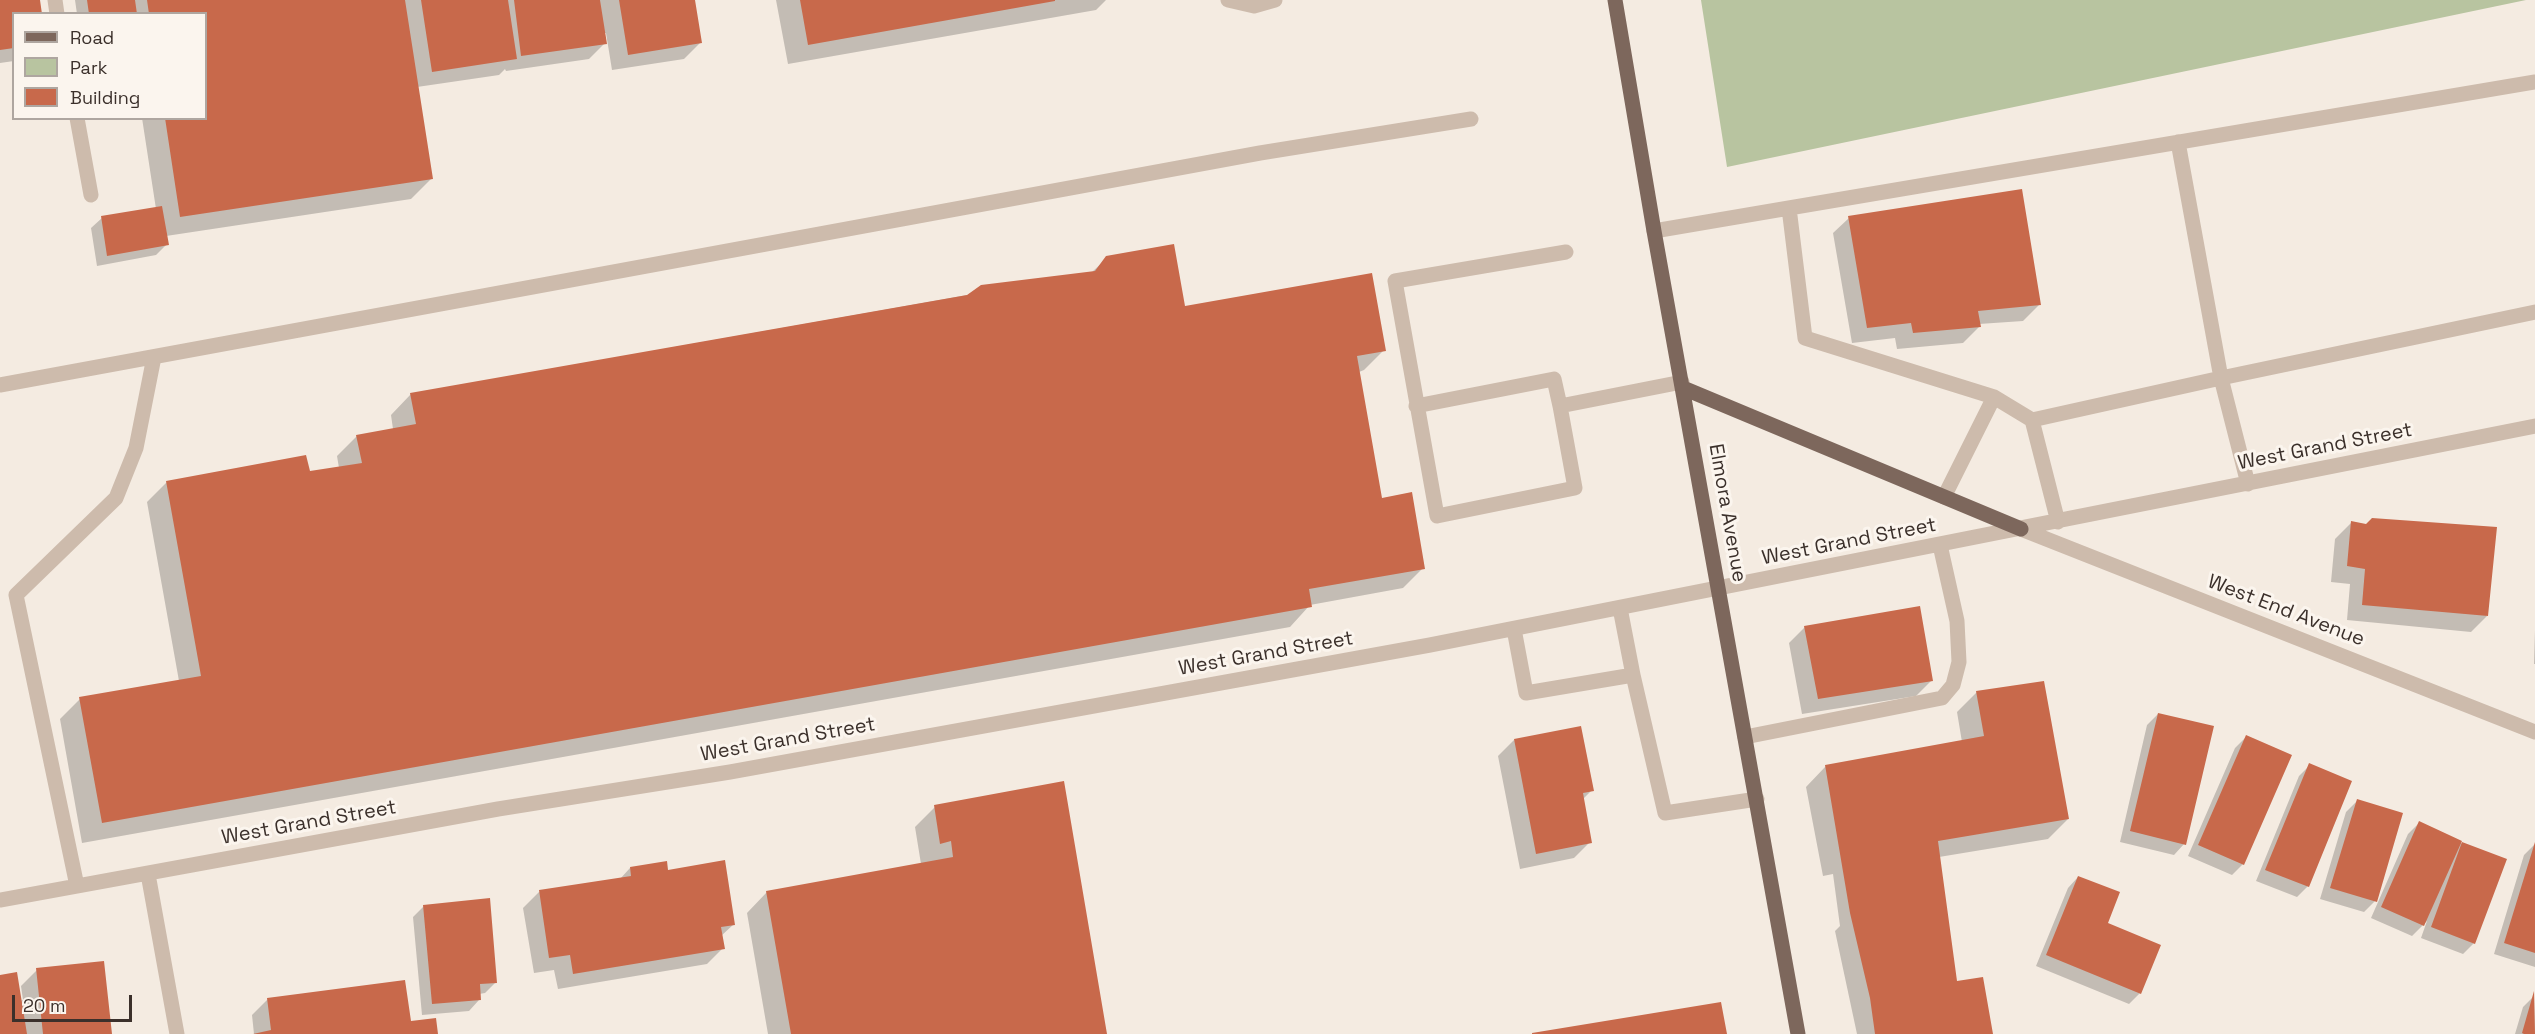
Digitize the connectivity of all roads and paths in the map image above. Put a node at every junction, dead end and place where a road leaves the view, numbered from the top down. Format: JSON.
{"nodes":[{"id":1,"x":1228,"y":0,"type":"edge"},
{"id":2,"x":1275,"y":0,"type":"edge"},
{"id":3,"x":1615,"y":0,"type":"edge"},
{"id":4,"x":2535,"y":82,"type":"edge"},
{"id":5,"x":1471,"y":119,"type":"dead end"},
{"id":6,"x":76,"y":120,"type":"edge"},
{"id":7,"x":2178,"y":142,"type":"junction"},
{"id":8,"x":91,"y":195,"type":"dead end"},
{"id":9,"x":1789,"y":208,"type":"junction"},
{"id":10,"x":1654,"y":231,"type":"junction"},
{"id":11,"x":1566,"y":252,"type":"dead end"},
{"id":12,"x":2535,"y":312,"type":"edge"},
{"id":13,"x":154,"y":357,"type":"junction"},
{"id":14,"x":2221,"y":378,"type":"junction"},
{"id":15,"x":0,"y":385,"type":"edge"},
{"id":16,"x":1682,"y":385,"type":"junction"},
{"id":17,"x":1994,"y":397,"type":"junction"},
{"id":18,"x":1416,"y":406,"type":"junction"},
{"id":19,"x":1560,"y":406,"type":"junction"},
{"id":20,"x":2032,"y":420,"type":"junction"},
{"id":21,"x":2535,"y":426,"type":"edge"},
{"id":22,"x":2248,"y":484,"type":"junction"},
{"id":23,"x":1944,"y":497,"type":"junction"},
{"id":24,"x":2058,"y":522,"type":"junction"},
{"id":25,"x":2021,"y":529,"type":"junction"},
{"id":26,"x":1940,"y":545,"type":"junction"},
{"id":27,"x":1719,"y":589,"type":"junction"},
{"id":28,"x":1620,"y":608,"type":"junction"},
{"id":29,"x":1514,"y":629,"type":"junction"},
{"id":30,"x":1633,"y":675,"type":"junction"},
{"id":31,"x":2535,"y":732,"type":"edge"},
{"id":32,"x":1745,"y":737,"type":"junction"},
{"id":33,"x":1756,"y":799,"type":"junction"},
{"id":34,"x":148,"y":874,"type":"junction"},
{"id":35,"x":77,"y":886,"type":"junction"},
{"id":36,"x":0,"y":900,"type":"edge"},
{"id":37,"x":177,"y":1034,"type":"edge"},
{"id":38,"x":1798,"y":1034,"type":"edge"}],
"edges":[{"from":1,"to":2,"type":"street"},
{"from":3,"to":10,"type":"main road","name":"Elmora Avenue"},
{"from":4,"to":7,"type":"street"},
{"from":5,"to":13,"type":"street"},
{"from":6,"to":8,"type":"street"},
{"from":7,"to":9,"type":"street"},
{"from":7,"to":14,"type":"street"},
{"from":9,"to":10,"type":"street"},
{"from":9,"to":17,"type":"street"},
{"from":10,"to":16,"type":"main road","name":"Elmora Avenue"},
{"from":11,"to":18,"type":"street"},
{"from":12,"to":14,"type":"street"},
{"from":13,"to":15,"type":"street"},
{"from":13,"to":35,"type":"street"},
{"from":14,"to":20,"type":"street"},
{"from":14,"to":22,"type":"street"},
{"from":16,"to":19,"type":"street"},
{"from":16,"to":23,"type":"main road"},
{"from":16,"to":27,"type":"main road","name":"Elmora Avenue"},
{"from":17,"to":20,"type":"street"},
{"from":17,"to":23,"type":"street"},
{"from":18,"to":19,"type":"street"},
{"from":18,"to":19,"type":"street"},
{"from":20,"to":24,"type":"street"},
{"from":21,"to":22,"type":"street","name":"West Grand Street"},
{"from":22,"to":24,"type":"street","name":"West Grand Street"},
{"from":23,"to":25,"type":"main road"},
{"from":24,"to":25,"type":"street","name":"West Grand Street"},
{"from":25,"to":26,"type":"street","name":"West Grand Street"},
{"from":25,"to":31,"type":"street","name":"West End Avenue"},
{"from":26,"to":27,"type":"street","name":"West Grand Street"},
{"from":26,"to":32,"type":"street"},
{"from":27,"to":28,"type":"street","name":"West Grand Street"},
{"from":27,"to":32,"type":"main road","name":"Elmora Avenue"},
{"from":28,"to":29,"type":"street","name":"West Grand Street"},
{"from":28,"to":30,"type":"street"},
{"from":29,"to":30,"type":"street"},
{"from":29,"to":34,"type":"street","name":"West Grand Street"},
{"from":30,"to":33,"type":"street"},
{"from":32,"to":33,"type":"main road","name":"Elmora Avenue"},
{"from":33,"to":38,"type":"main road","name":"Elmora Avenue"},
{"from":34,"to":35,"type":"street","name":"West Grand Street"},
{"from":34,"to":37,"type":"street"},
{"from":35,"to":36,"type":"street","name":"West Grand Street"}]}
